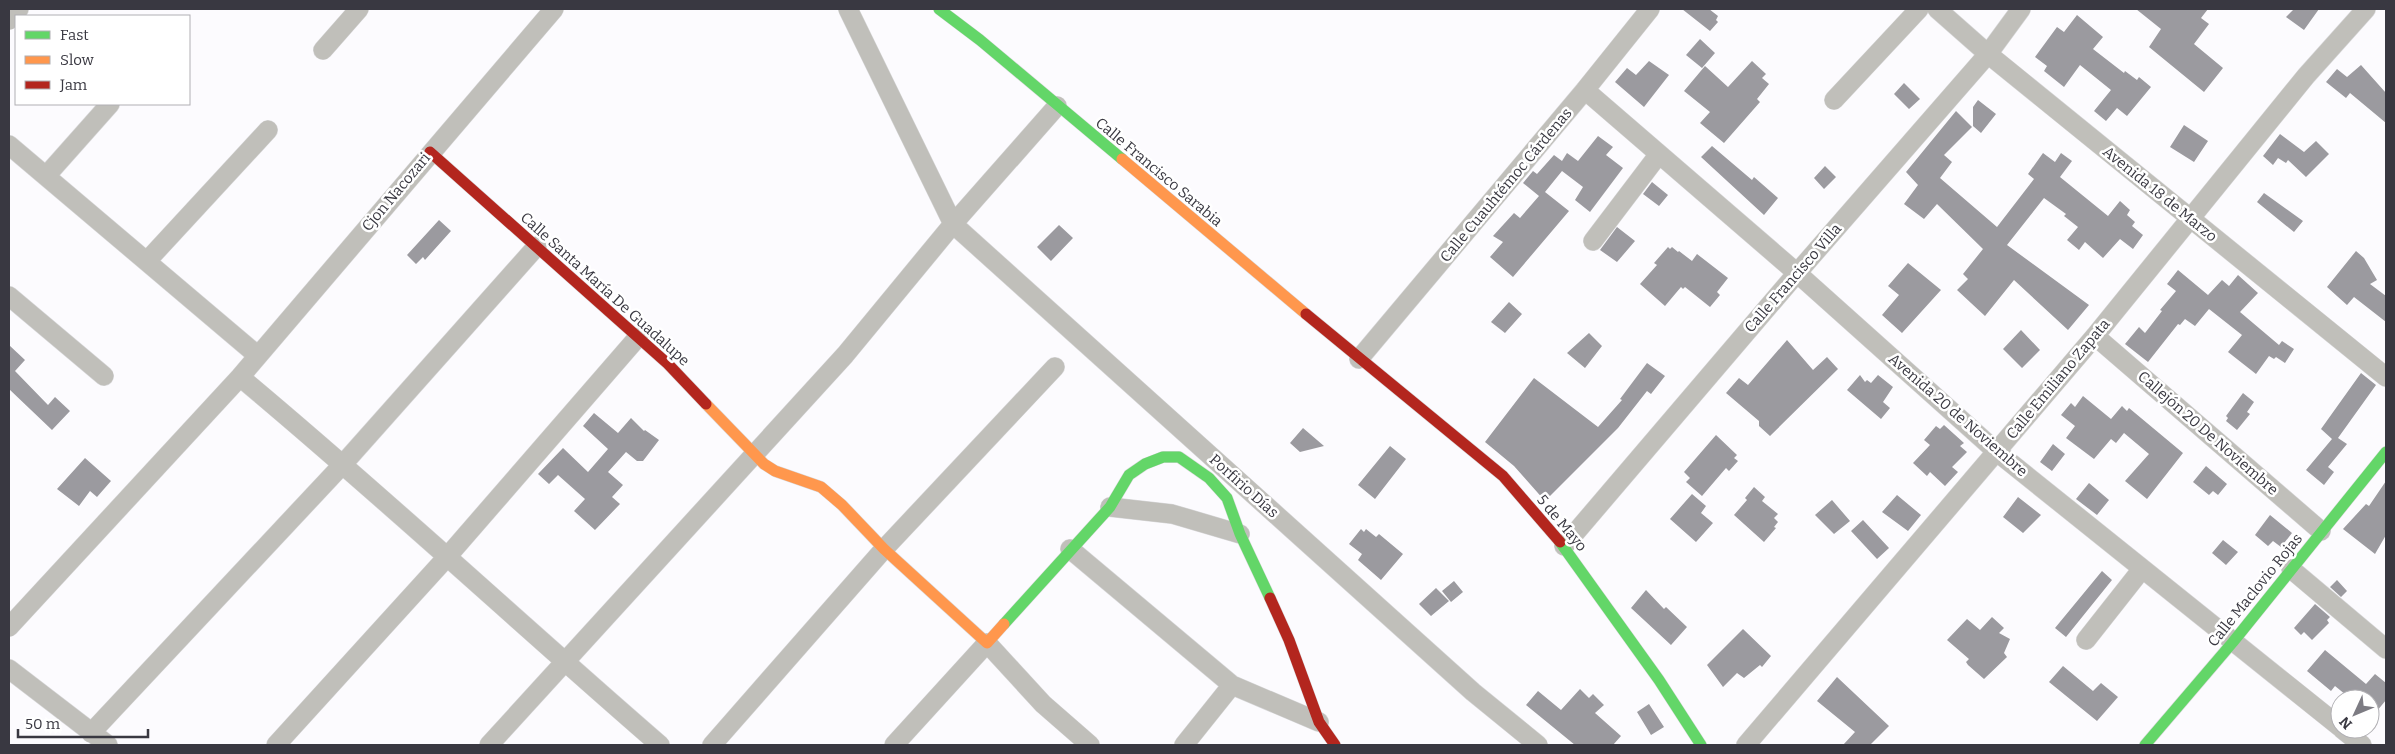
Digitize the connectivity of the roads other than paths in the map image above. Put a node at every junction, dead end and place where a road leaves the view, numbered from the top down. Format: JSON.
{"nodes":[{"id":1,"x":19,"y":9,"type":"edge"},
{"id":2,"x":358,"y":9,"type":"edge"},
{"id":3,"x":848,"y":9,"type":"edge"},
{"id":4,"x":939,"y":9,"type":"edge"},
{"id":5,"x":1650,"y":9,"type":"edge"},
{"id":6,"x":1919,"y":9,"type":"edge"},
{"id":7,"x":1936,"y":9,"type":"edge"},
{"id":8,"x":2021,"y":9,"type":"edge"},
{"id":9,"x":2366,"y":9,"type":"edge"},
{"id":10,"x":544,"y":12,"type":"edge"},
{"id":11,"x":9,"y":20,"type":"edge"},
{"id":12,"x":323,"y":50,"type":"dead end"},
{"id":13,"x":1988,"y":54,"type":"junction"},
{"id":14,"x":1585,"y":90,"type":"junction"},
{"id":15,"x":1834,"y":100,"type":"dead end"},
{"id":16,"x":109,"y":105,"type":"edge"},
{"id":17,"x":1057,"y":106,"type":"junction"},
{"id":18,"x":268,"y":130,"type":"dead end"},
{"id":19,"x":9,"y":145,"type":"edge"},
{"id":20,"x":430,"y":152,"type":"junction"},
{"id":21,"x":1659,"y":154,"type":"junction"},
{"id":22,"x":46,"y":176,"type":"junction"},
{"id":23,"x":2191,"y":220,"type":"junction"},
{"id":24,"x":953,"y":224,"type":"junction"},
{"id":25,"x":1593,"y":241,"type":"dead end"},
{"id":26,"x":537,"y":246,"type":"junction"},
{"id":27,"x":148,"y":261,"type":"junction"},
{"id":28,"x":1797,"y":273,"type":"junction"},
{"id":29,"x":9,"y":296,"type":"edge"},
{"id":30,"x":2095,"y":336,"type":"junction"},
{"id":31,"x":638,"y":337,"type":"junction"},
{"id":32,"x":257,"y":355,"type":"junction"},
{"id":33,"x":1359,"y":358,"type":"junction"},
{"id":34,"x":1056,"y":367,"type":"dead end"},
{"id":35,"x":104,"y":376,"type":"dead end"},
{"id":36,"x":240,"y":377,"type":"junction"},
{"id":37,"x":2386,"y":377,"type":"edge"},
{"id":38,"x":1997,"y":452,"type":"junction"},
{"id":39,"x":2386,"y":452,"type":"edge"},
{"id":40,"x":756,"y":454,"type":"junction"},
{"id":41,"x":344,"y":464,"type":"junction"},
{"id":42,"x":1110,"y":507,"type":"junction"},
{"id":43,"x":2321,"y":531,"type":"junction"},
{"id":44,"x":1240,"y":534,"type":"junction"},
{"id":45,"x":1564,"y":546,"type":"junction"},
{"id":46,"x":884,"y":549,"type":"junction"},
{"id":47,"x":1070,"y":549,"type":"junction"},
{"id":48,"x":447,"y":557,"type":"junction"},
{"id":49,"x":2142,"y":569,"type":"junction"},
{"id":50,"x":2291,"y":569,"type":"junction"},
{"id":51,"x":9,"y":628,"type":"edge"},
{"id":52,"x":2086,"y":640,"type":"dead end"},
{"id":53,"x":2233,"y":642,"type":"junction"},
{"id":54,"x":992,"y":648,"type":"junction"},
{"id":55,"x":2386,"y":649,"type":"edge"},
{"id":56,"x":564,"y":662,"type":"junction"},
{"id":57,"x":9,"y":669,"type":"edge"},
{"id":58,"x":1232,"y":685,"type":"junction"},
{"id":59,"x":2330,"y":719,"type":"edge"},
{"id":60,"x":1319,"y":722,"type":"junction"},
{"id":61,"x":91,"y":733,"type":"junction"},
{"id":62,"x":108,"y":745,"type":"edge"},
{"id":63,"x":276,"y":745,"type":"edge"},
{"id":64,"x":489,"y":745,"type":"edge"},
{"id":65,"x":660,"y":745,"type":"edge"},
{"id":66,"x":712,"y":745,"type":"edge"},
{"id":67,"x":894,"y":745,"type":"edge"},
{"id":68,"x":1090,"y":745,"type":"edge"},
{"id":69,"x":1184,"y":745,"type":"edge"},
{"id":70,"x":1335,"y":745,"type":"edge"},
{"id":71,"x":1538,"y":745,"type":"edge"},
{"id":72,"x":1701,"y":745,"type":"edge"},
{"id":73,"x":1746,"y":745,"type":"edge"},
{"id":74,"x":2145,"y":745,"type":"edge"}],
"edges":[{"from":1,"to":11,"type":"street"},
{"from":2,"to":12,"type":"street"},
{"from":3,"to":24,"type":"street"},
{"from":4,"to":17,"type":"street","name":"Calle Francisco Sarabia"},
{"from":5,"to":14,"type":"street","name":"Calle Cuauhtémoc Cárdenas"},
{"from":6,"to":15,"type":"street"},
{"from":7,"to":13,"type":"street","name":"Avenida 18 de Marzo"},
{"from":8,"to":13,"type":"street","name":"Calle Francisco Villa"},
{"from":9,"to":23,"type":"street","name":"Calle Emiliano Zapata"},
{"from":10,"to":20,"type":"street","name":"Cjon Nacozari"},
{"from":13,"to":23,"type":"street","name":"Avenida 18 de Marzo"},
{"from":13,"to":28,"type":"street","name":"Calle Francisco Villa"},
{"from":14,"to":21,"type":"street","name":"Avenida 20 de Noviembre"},
{"from":14,"to":33,"type":"street","name":"Calle Cuauhtémoc Cárdenas"},
{"from":16,"to":22,"type":"street"},
{"from":17,"to":24,"type":"street"},
{"from":17,"to":33,"type":"street","name":"Calle Francisco Sarabia"},
{"from":18,"to":27,"type":"street"},
{"from":19,"to":22,"type":"street"},
{"from":20,"to":26,"type":"street","name":"Calle Santa María De Guadalupe"},
{"from":20,"to":32,"type":"street","name":"Cjon Nacozari"},
{"from":21,"to":25,"type":"street"},
{"from":21,"to":28,"type":"street","name":"Avenida 20 de Noviembre"},
{"from":22,"to":27,"type":"street"},
{"from":23,"to":30,"type":"street","name":"Calle Emiliano Zapata"},
{"from":23,"to":37,"type":"street","name":"Avenida 18 de Marzo"},
{"from":24,"to":40,"type":"street"},
{"from":24,"to":71,"type":"street","name":"Porfirio Días"},
{"from":26,"to":31,"type":"street","name":"Calle Santa María De Guadalupe"},
{"from":26,"to":41,"type":"street"},
{"from":27,"to":32,"type":"street"},
{"from":28,"to":38,"type":"street","name":"Avenida 20 de Noviembre"},
{"from":28,"to":45,"type":"street","name":"Calle Francisco Villa"},
{"from":29,"to":35,"type":"street"},
{"from":30,"to":38,"type":"street","name":"Calle Emiliano Zapata"},
{"from":30,"to":43,"type":"street","name":"Callejón 20 De Noviembre"},
{"from":31,"to":40,"type":"street","name":"Calle Santa María De Guadalupe"},
{"from":31,"to":48,"type":"street"},
{"from":32,"to":36,"type":"street","name":"Cjon Nacozari"},
{"from":33,"to":45,"type":"street","name":"5 de Mayo"},
{"from":34,"to":46,"type":"street"},
{"from":36,"to":41,"type":"street"},
{"from":36,"to":51,"type":"street","name":"Cjon Nacozari"},
{"from":38,"to":49,"type":"street","name":"Avenida 20 de Noviembre"},
{"from":38,"to":73,"type":"street","name":"Calle Emiliano Zapata"},
{"from":39,"to":43,"type":"street","name":"Calle Maclovio Rojas"},
{"from":40,"to":46,"type":"street","name":"Calle Santa María De Guadalupe"},
{"from":40,"to":56,"type":"street"},
{"from":41,"to":48,"type":"street"},
{"from":41,"to":61,"type":"street"},
{"from":42,"to":44,"type":"street"},
{"from":42,"to":44,"type":"street"},
{"from":42,"to":47,"type":"street"},
{"from":43,"to":50,"type":"street","name":"Calle Maclovio Rojas"},
{"from":44,"to":60,"type":"street"},
{"from":45,"to":72,"type":"street","name":"5 de Mayo"},
{"from":46,"to":54,"type":"street","name":"Calle Santa María De Guadalupe"},
{"from":46,"to":66,"type":"street"},
{"from":47,"to":54,"type":"street"},
{"from":47,"to":58,"type":"street"},
{"from":48,"to":56,"type":"street"},
{"from":48,"to":63,"type":"street"},
{"from":49,"to":52,"type":"street"},
{"from":49,"to":53,"type":"street","name":"Avenida 20 de Noviembre"},
{"from":50,"to":53,"type":"street","name":"Calle Maclovio Rojas"},
{"from":50,"to":55,"type":"street"},
{"from":53,"to":59,"type":"street","name":"Avenida 20 de Noviembre"},
{"from":53,"to":74,"type":"street","name":"Calle Maclovio Rojas"},
{"from":54,"to":67,"type":"street"},
{"from":54,"to":68,"type":"street"},
{"from":56,"to":64,"type":"street"},
{"from":56,"to":65,"type":"street"},
{"from":57,"to":61,"type":"street"},
{"from":58,"to":60,"type":"street"},
{"from":58,"to":69,"type":"street"},
{"from":60,"to":70,"type":"street"},
{"from":61,"to":62,"type":"street"}]}
